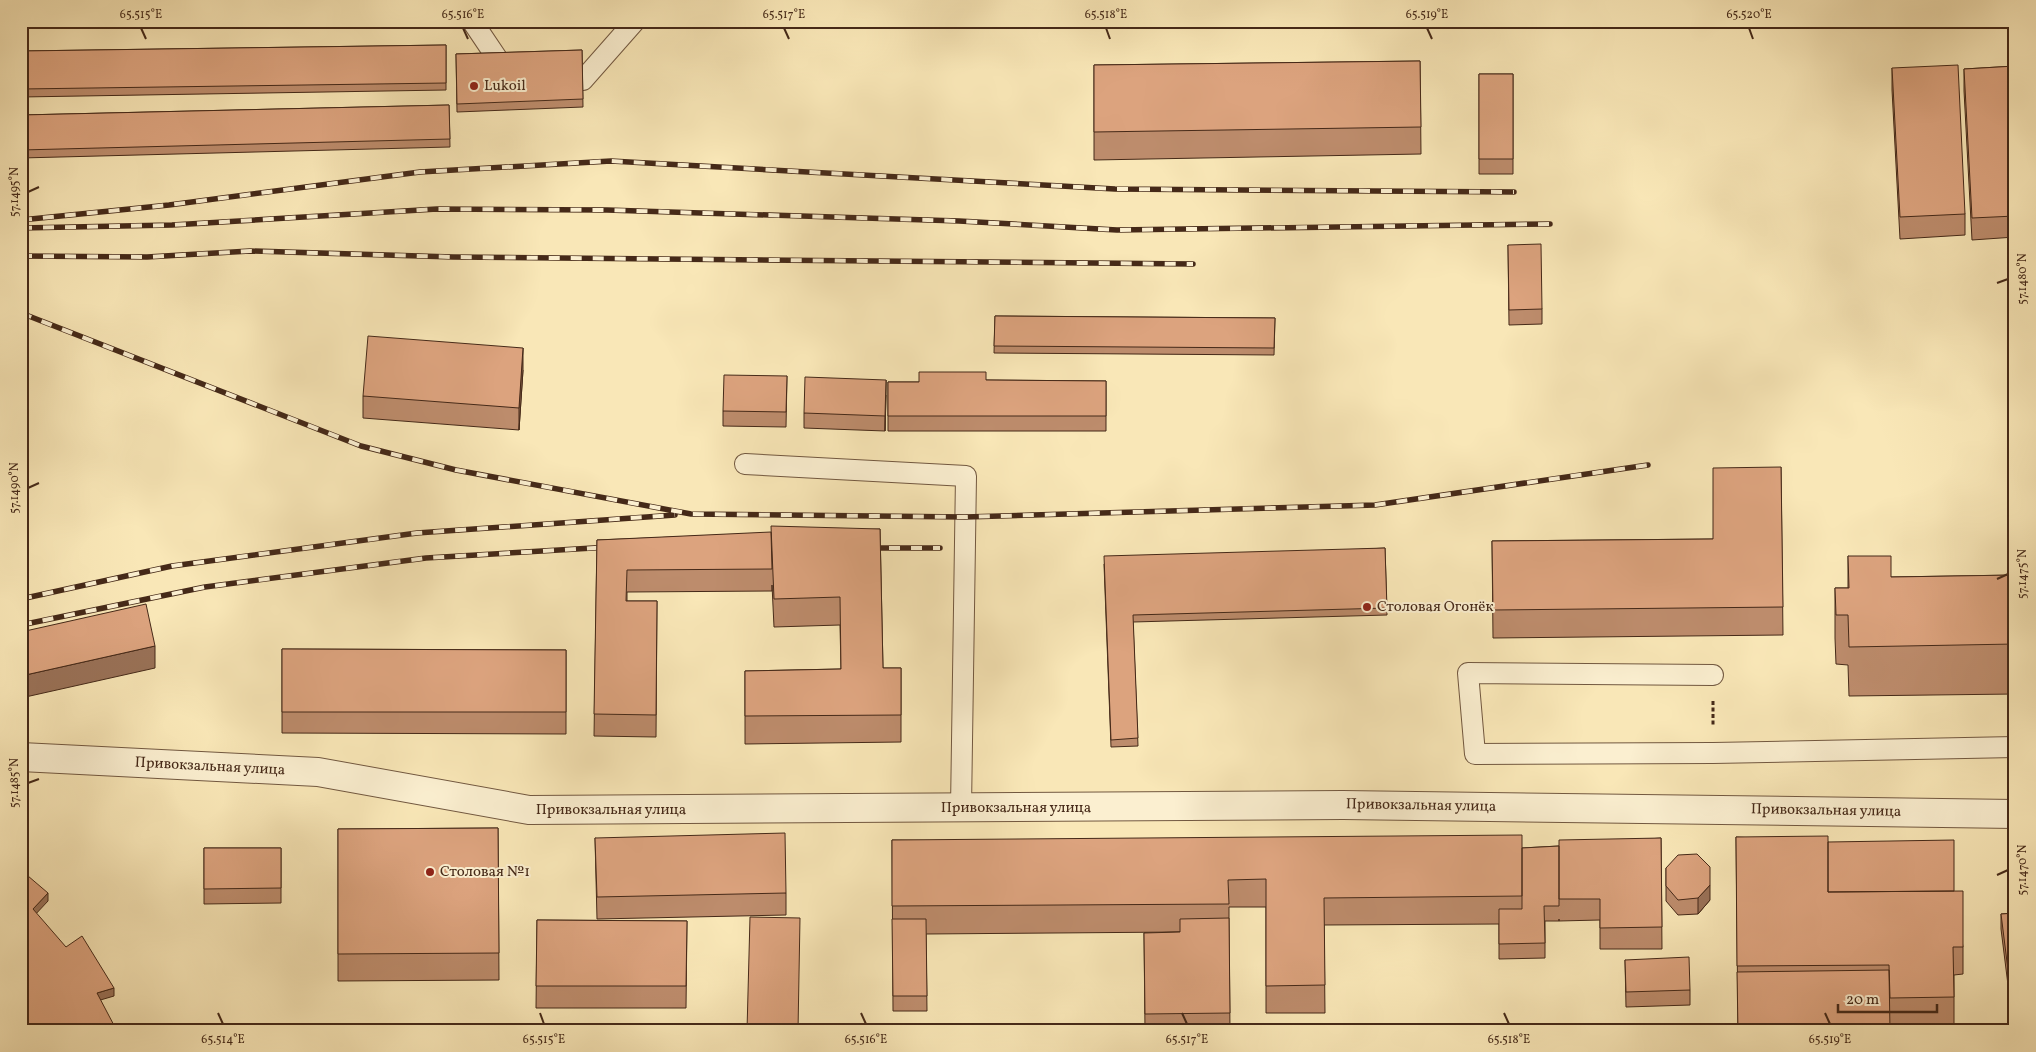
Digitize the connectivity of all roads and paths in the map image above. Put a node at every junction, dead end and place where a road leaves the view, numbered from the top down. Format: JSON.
{"nodes":[{"id":1,"x":472,"y":21,"type":"edge"},
{"id":2,"x":635,"y":21,"type":"edge"},
{"id":3,"x":745,"y":464,"type":"dead end"},
{"id":4,"x":1713,"y":675,"type":"joint"},
{"id":5,"x":2015,"y":747,"type":"edge"},
{"id":6,"x":1713,"y":754,"type":"junction"},
{"id":7,"x":21,"y":757,"type":"edge"},
{"id":8,"x":961,"y":808,"type":"junction"},
{"id":9,"x":2015,"y":814,"type":"edge"}],
"edges":[{"from":1,"to":2,"type":"lane"},
{"from":3,"to":8,"type":"lane"},
{"from":4,"to":6,"type":"path"},
{"from":4,"to":6,"type":"lane"},
{"from":5,"to":6,"type":"lane"},
{"from":7,"to":8,"type":"street","name":"Привокзальная улица"},
{"from":8,"to":9,"type":"street","name":"Привокзальная улица"}]}
